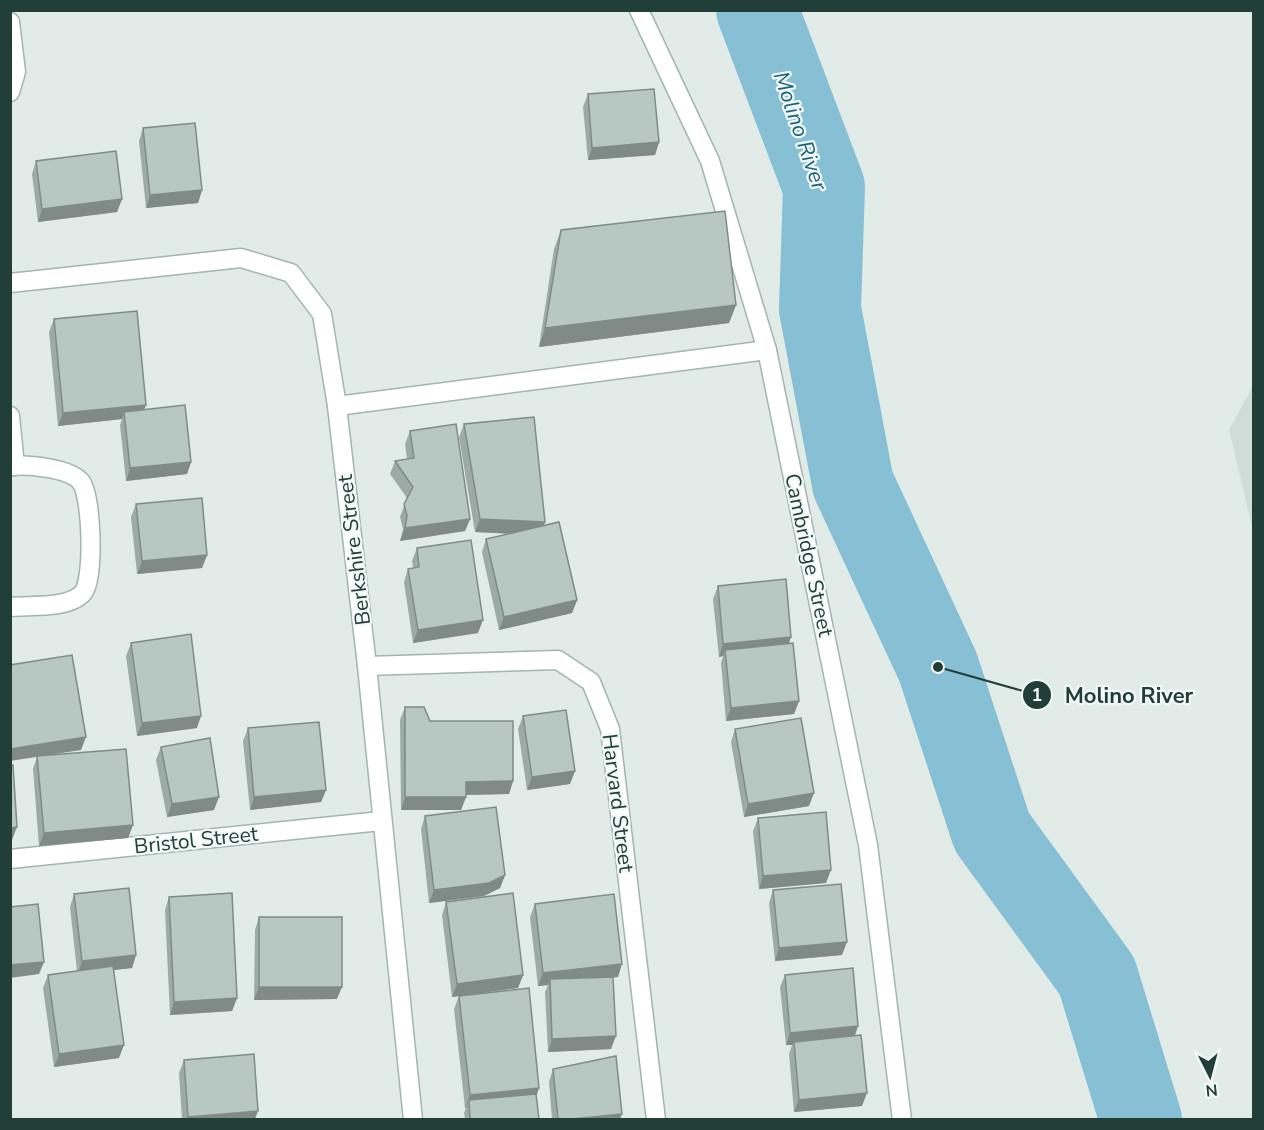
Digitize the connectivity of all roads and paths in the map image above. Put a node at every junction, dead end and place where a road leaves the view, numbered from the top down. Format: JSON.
{"nodes":[{"id":1,"x":639,"y":10,"type":"edge"},
{"id":2,"x":10,"y":22,"type":"edge"},
{"id":3,"x":10,"y":92,"type":"edge"},
{"id":4,"x":10,"y":283,"type":"edge"},
{"id":5,"x":767,"y":350,"type":"junction"},
{"id":6,"x":337,"y":406,"type":"junction"},
{"id":7,"x":10,"y":416,"type":"edge"},
{"id":8,"x":13,"y":466,"type":"edge"},
{"id":9,"x":10,"y":607,"type":"edge"},
{"id":10,"x":367,"y":666,"type":"junction"},
{"id":11,"x":381,"y":821,"type":"junction"},
{"id":12,"x":10,"y":859,"type":"edge"},
{"id":13,"x":414,"y":1119,"type":"edge"},
{"id":14,"x":656,"y":1119,"type":"edge"},
{"id":15,"x":903,"y":1119,"type":"edge"}],
"edges":[{"from":1,"to":5,"type":"street","name":"Cambridge Street"},
{"from":2,"to":3,"type":"street"},
{"from":4,"to":6,"type":"street","name":"Berkshire Street"},
{"from":5,"to":6,"type":"street"},
{"from":5,"to":15,"type":"street","name":"Cambridge Street"},
{"from":6,"to":10,"type":"street","name":"Berkshire Street"},
{"from":7,"to":8,"type":"street"},
{"from":8,"to":9,"type":"street"},
{"from":10,"to":11,"type":"street","name":"Berkshire Street"},
{"from":10,"to":14,"type":"street","name":"Harvard Street"},
{"from":11,"to":12,"type":"street","name":"Bristol Street"},
{"from":11,"to":13,"type":"street","name":"Berkshire Street"}]}
